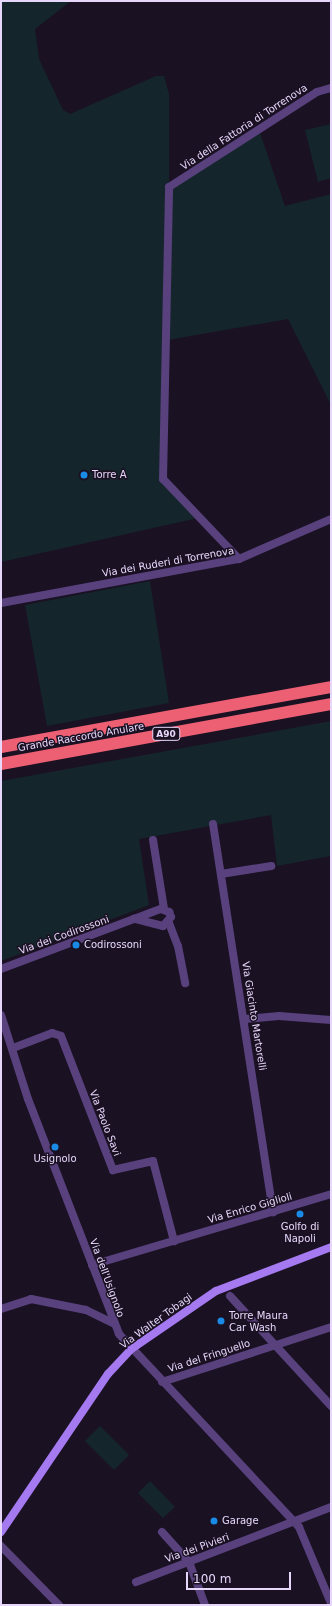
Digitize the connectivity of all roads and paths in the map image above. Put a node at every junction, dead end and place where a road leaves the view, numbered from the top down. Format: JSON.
{"nodes":[{"id":1,"x":331,"y":88,"type":"edge"},
{"id":2,"x":331,"y":519,"type":"edge"},
{"id":3,"x":240,"y":559,"type":"junction"},
{"id":4,"x":1,"y":603,"type":"edge"},
{"id":5,"x":331,"y":687,"type":"edge"},
{"id":6,"x":331,"y":704,"type":"edge"},
{"id":7,"x":1,"y":747,"type":"edge"},
{"id":8,"x":1,"y":764,"type":"edge"},
{"id":9,"x":213,"y":824,"type":"dead end"},
{"id":10,"x":153,"y":840,"type":"dead end"},
{"id":11,"x":271,"y":866,"type":"dead end"},
{"id":12,"x":221,"y":874,"type":"junction"},
{"id":13,"x":164,"y":909,"type":"junction"},
{"id":14,"x":134,"y":919,"type":"junction"},
{"id":15,"x":169,"y":923,"type":"junction"},
{"id":16,"x":1,"y":969,"type":"edge"},
{"id":17,"x":185,"y":983,"type":"dead end"},
{"id":18,"x":1,"y":1015,"type":"edge"},
{"id":19,"x":245,"y":1019,"type":"junction"},
{"id":20,"x":331,"y":1020,"type":"edge"},
{"id":21,"x":13,"y":1048,"type":"junction"},
{"id":22,"x":331,"y":1194,"type":"edge"},
{"id":23,"x":273,"y":1212,"type":"junction"},
{"id":24,"x":174,"y":1241,"type":"junction"},
{"id":25,"x":331,"y":1247,"type":"edge"},
{"id":26,"x":92,"y":1265,"type":"junction"},
{"id":27,"x":230,"y":1296,"type":"dead end"},
{"id":28,"x":1,"y":1309,"type":"edge"},
{"id":29,"x":113,"y":1323,"type":"junction"},
{"id":30,"x":331,"y":1327,"type":"edge"},
{"id":31,"x":274,"y":1346,"type":"junction"},
{"id":32,"x":130,"y":1350,"type":"junction"},
{"id":33,"x":162,"y":1382,"type":"junction"},
{"id":34,"x":331,"y":1406,"type":"edge"},
{"id":35,"x":331,"y":1507,"type":"edge"},
{"id":36,"x":294,"y":1522,"type":"junction"},
{"id":37,"x":1,"y":1532,"type":"edge"},
{"id":38,"x":162,"y":1532,"type":"dead end"},
{"id":39,"x":1,"y":1546,"type":"edge"},
{"id":40,"x":189,"y":1562,"type":"junction"},
{"id":41,"x":136,"y":1582,"type":"dead end"},
{"id":42,"x":331,"y":1604,"type":"edge"},
{"id":43,"x":59,"y":1605,"type":"edge"},
{"id":44,"x":205,"y":1605,"type":"edge"}],
"edges":[{"from":1,"to":3,"type":"street","name":"Via della Fattoria di Torrenova"},
{"from":2,"to":3,"type":"street","name":"Via dei Ruderi di Torrenova"},
{"from":3,"to":4,"type":"street","name":"Via dei Ruderi di Torrenova"},
{"from":5,"to":7,"type":"highway","name":"Grande Raccordo Anulare","number":"A90"},
{"from":6,"to":8,"type":"highway","name":"Grande Raccordo Anulare","number":"A90"},
{"from":9,"to":12,"type":"street","name":"Via Giacinto Martorelli"},
{"from":10,"to":13,"type":"street"},
{"from":11,"to":12,"type":"street"},
{"from":12,"to":19,"type":"street","name":"Via Giacinto Martorelli"},
{"from":13,"to":14,"type":"street","name":"Via dei Codirossoni"},
{"from":13,"to":15,"type":"street"},
{"from":14,"to":15,"type":"street"},
{"from":14,"to":16,"type":"street","name":"Via dei Codirossoni"},
{"from":15,"to":17,"type":"street"},
{"from":18,"to":21,"type":"street","name":"Via dell'Usignolo"},
{"from":19,"to":20,"type":"street"},
{"from":19,"to":23,"type":"street","name":"Via Giacinto Martorelli"},
{"from":21,"to":24,"type":"street","name":"Via Paolo Savi"},
{"from":21,"to":26,"type":"street","name":"Via dell'Usignolo"},
{"from":22,"to":23,"type":"street","name":"Via Enrico Giglioli"},
{"from":23,"to":24,"type":"street","name":"Via Enrico Giglioli"},
{"from":24,"to":26,"type":"street","name":"Via Enrico Giglioli"},
{"from":25,"to":32,"type":"street","name":"Via Walter Tobagi"},
{"from":26,"to":29,"type":"street","name":"Via dell'Usignolo"},
{"from":27,"to":31,"type":"street"},
{"from":28,"to":29,"type":"street"},
{"from":29,"to":32,"type":"street","name":"Via dell'Usignolo"},
{"from":30,"to":31,"type":"street","name":"Via del Fringuello"},
{"from":31,"to":33,"type":"street","name":"Via del Fringuello"},
{"from":31,"to":34,"type":"street"},
{"from":32,"to":33,"type":"street","name":"Via dell'Usignolo"},
{"from":32,"to":37,"type":"street","name":"Via Walter Tobagi"},
{"from":33,"to":36,"type":"street","name":"Via dell'Usignolo"},
{"from":35,"to":36,"type":"street","name":"Via dei Pivieri"},
{"from":36,"to":40,"type":"street","name":"Via dei Pivieri"},
{"from":36,"to":42,"type":"street","name":"Via dell'Usignolo"},
{"from":38,"to":40,"type":"street"},
{"from":39,"to":43,"type":"street"},
{"from":40,"to":41,"type":"street","name":"Via dei Pivieri"},
{"from":40,"to":44,"type":"street"}]}
